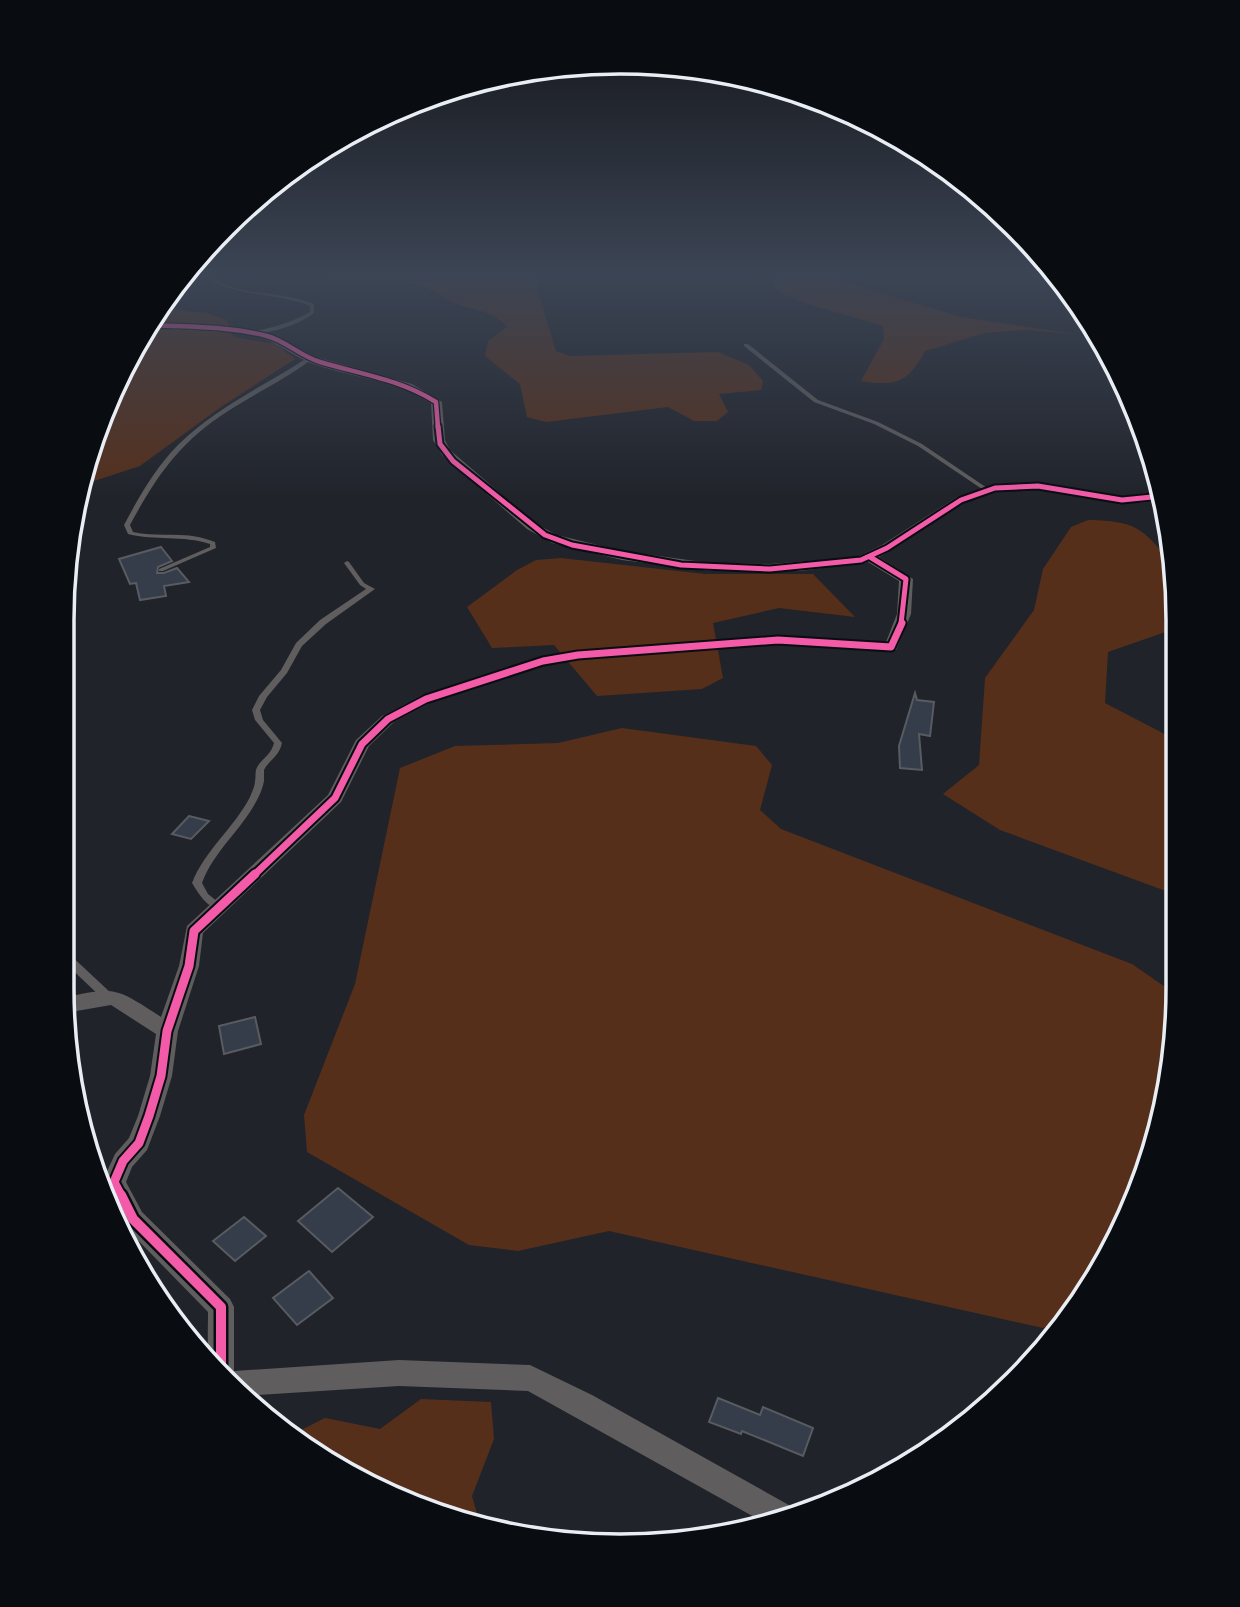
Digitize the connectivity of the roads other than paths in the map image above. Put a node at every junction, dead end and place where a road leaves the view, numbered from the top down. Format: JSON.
{"nodes":[{"id":1,"x":295,"y":348,"type":"edge"},
{"id":2,"x":750,"y":348,"type":"edge"},
{"id":3,"x":309,"y":359,"type":"junction"},
{"id":4,"x":987,"y":490,"type":"junction"},
{"id":5,"x":1153,"y":499,"type":"edge"},
{"id":6,"x":870,"y":557,"type":"junction"},
{"id":7,"x":347,"y":562,"type":"dead end"},
{"id":8,"x":161,"y":570,"type":"dead end"},
{"id":9,"x":218,"y":906,"type":"junction"},
{"id":10,"x":74,"y":965,"type":"edge"},
{"id":11,"x":108,"y":996,"type":"junction"},
{"id":12,"x":74,"y":1003,"type":"edge"},
{"id":13,"x":167,"y":1031,"type":"junction"},
{"id":14,"x":221,"y":1359,"type":"edge"},
{"id":15,"x":244,"y":1383,"type":"edge"},
{"id":16,"x":772,"y":1511,"type":"edge"}],
"edges":[{"from":1,"to":3,"type":"street"},
{"from":2,"to":4,"type":"lane"},
{"from":3,"to":6,"type":"street"},
{"from":3,"to":8,"type":"lane"},
{"from":4,"to":5,"type":"street"},
{"from":4,"to":6,"type":"street"},
{"from":6,"to":9,"type":"street"},
{"from":7,"to":9,"type":"lane"},
{"from":9,"to":13,"type":"street"},
{"from":10,"to":11,"type":"lane"},
{"from":11,"to":12,"type":"street"},
{"from":11,"to":13,"type":"street"},
{"from":13,"to":14,"type":"street"},
{"from":15,"to":16,"type":"street"}]}
